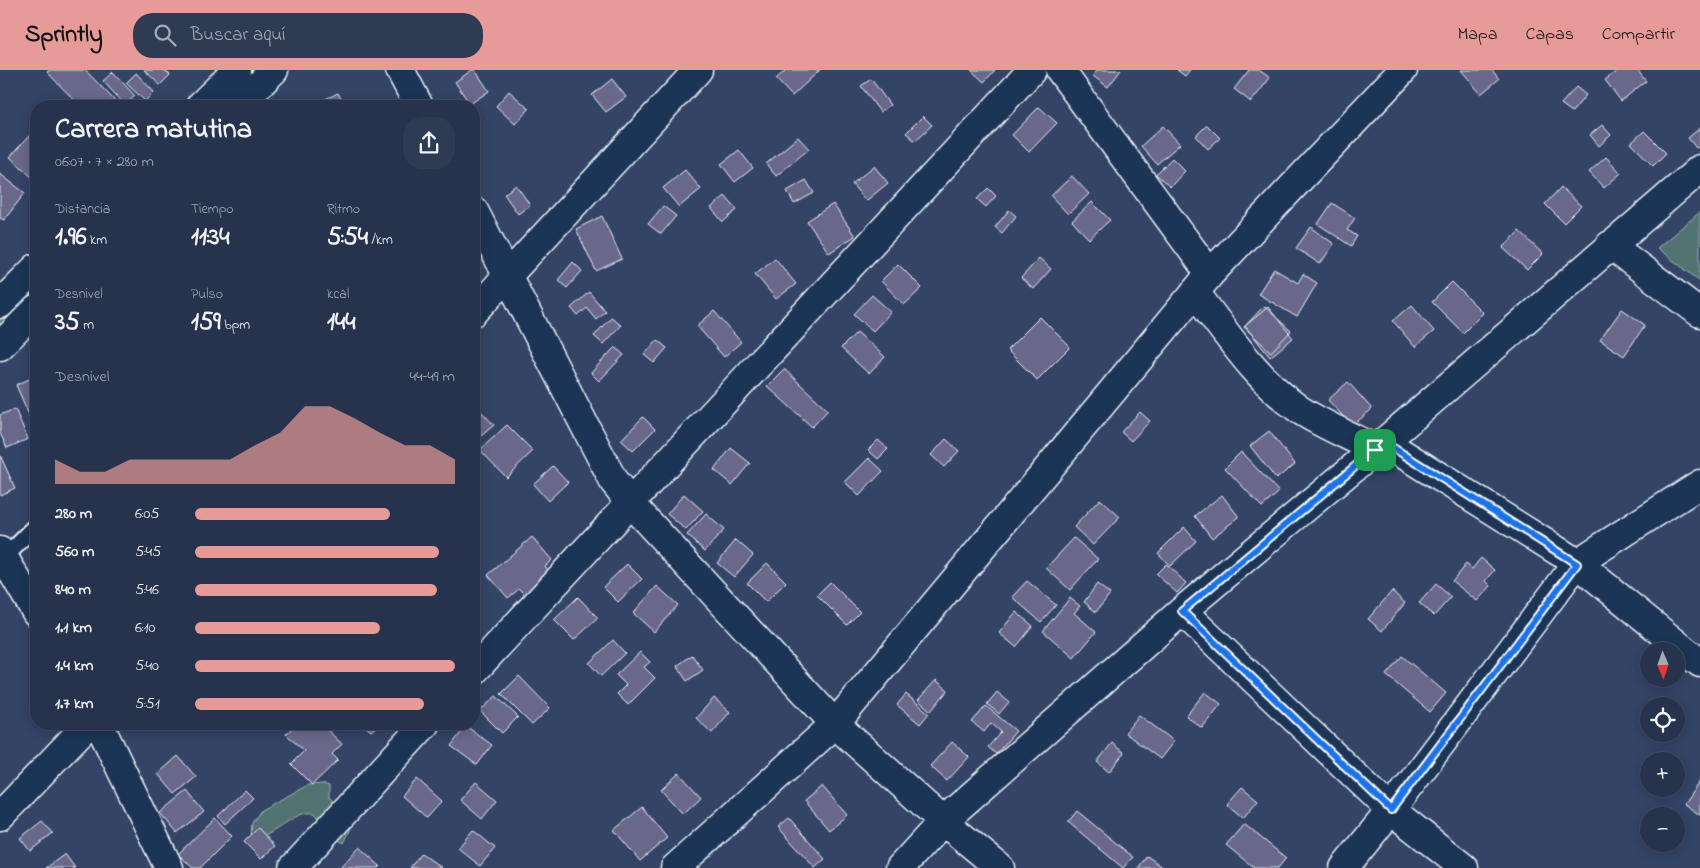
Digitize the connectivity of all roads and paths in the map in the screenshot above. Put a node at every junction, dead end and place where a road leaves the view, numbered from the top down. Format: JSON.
{"nodes":[{"id":1,"x":236,"y":70,"type":"edge"},
{"id":2,"x":274,"y":70,"type":"edge"},
{"id":3,"x":400,"y":70,"type":"edge"},
{"id":4,"x":698,"y":70,"type":"edge"},
{"id":5,"x":1032,"y":70,"type":"edge"},
{"id":6,"x":1060,"y":70,"type":"edge"},
{"id":7,"x":1403,"y":70,"type":"edge"},
{"id":8,"x":206,"y":100,"type":"edge"},
{"id":9,"x":244,"y":100,"type":"edge"},
{"id":10,"x":416,"y":100,"type":"edge"},
{"id":11,"x":1700,"y":169,"type":"edge"},
{"id":12,"x":480,"y":223,"type":"edge"},
{"id":13,"x":1610,"y":245,"type":"junction"},
{"id":14,"x":30,"y":274,"type":"edge"},
{"id":15,"x":507,"y":276,"type":"junction"},
{"id":16,"x":1203,"y":283,"type":"junction"},
{"id":17,"x":0,"y":304,"type":"edge"},
{"id":18,"x":480,"y":305,"type":"edge"},
{"id":19,"x":1700,"y":313,"type":"edge"},
{"id":20,"x":30,"y":316,"type":"edge"},
{"id":21,"x":0,"y":346,"type":"edge"},
{"id":22,"x":1379,"y":446,"type":"junction"},
{"id":23,"x":1700,"y":484,"type":"edge"},
{"id":24,"x":630,"y":500,"type":"junction"},
{"id":25,"x":30,"y":531,"type":"edge"},
{"id":26,"x":2,"y":554,"type":"edge"},
{"id":27,"x":1577,"y":564,"type":"junction"},
{"id":28,"x":30,"y":602,"type":"edge"},
{"id":29,"x":1182,"y":611,"type":"junction"},
{"id":30,"x":1700,"y":663,"type":"edge"},
{"id":31,"x":480,"y":664,"type":"edge"},
{"id":32,"x":835,"y":724,"type":"junction"},
{"id":33,"x":82,"y":730,"type":"edge"},
{"id":34,"x":102,"y":730,"type":"edge"},
{"id":35,"x":420,"y":730,"type":"edge"},
{"id":36,"x":1391,"y":810,"type":"junction"},
{"id":37,"x":0,"y":816,"type":"edge"},
{"id":38,"x":943,"y":821,"type":"junction"},
{"id":39,"x":169,"y":868,"type":"edge"},
{"id":40,"x":293,"y":868,"type":"edge"},
{"id":41,"x":675,"y":868,"type":"edge"},
{"id":42,"x":900,"y":868,"type":"edge"},
{"id":43,"x":1000,"y":868,"type":"edge"},
{"id":44,"x":1344,"y":868,"type":"edge"},
{"id":45,"x":1464,"y":868,"type":"edge"}],
"edges":[{"from":1,"to":8,"type":"street"},
{"from":2,"to":9,"type":"street"},
{"from":3,"to":10,"type":"street"},
{"from":4,"to":15,"type":"street"},
{"from":5,"to":24,"type":"street"},
{"from":6,"to":16,"type":"street"},
{"from":7,"to":16,"type":"street"},
{"from":11,"to":13,"type":"street"},
{"from":12,"to":15,"type":"street"},
{"from":13,"to":19,"type":"street"},
{"from":13,"to":22,"type":"street"},
{"from":14,"to":17,"type":"street"},
{"from":15,"to":18,"type":"street"},
{"from":15,"to":24,"type":"street"},
{"from":16,"to":22,"type":"street"},
{"from":16,"to":32,"type":"street"},
{"from":20,"to":21,"type":"street"},
{"from":22,"to":27,"type":"street"},
{"from":22,"to":29,"type":"street"},
{"from":23,"to":27,"type":"street"},
{"from":24,"to":31,"type":"street"},
{"from":24,"to":32,"type":"street"},
{"from":25,"to":26,"type":"lane"},
{"from":26,"to":28,"type":"street"},
{"from":27,"to":30,"type":"street"},
{"from":27,"to":36,"type":"street"},
{"from":29,"to":36,"type":"street"},
{"from":29,"to":38,"type":"street"},
{"from":32,"to":38,"type":"street"},
{"from":32,"to":41,"type":"street"},
{"from":33,"to":37,"type":"street"},
{"from":34,"to":39,"type":"street"},
{"from":35,"to":40,"type":"street"},
{"from":36,"to":44,"type":"street"},
{"from":36,"to":45,"type":"street"},
{"from":38,"to":42,"type":"street"},
{"from":38,"to":43,"type":"street"}]}
